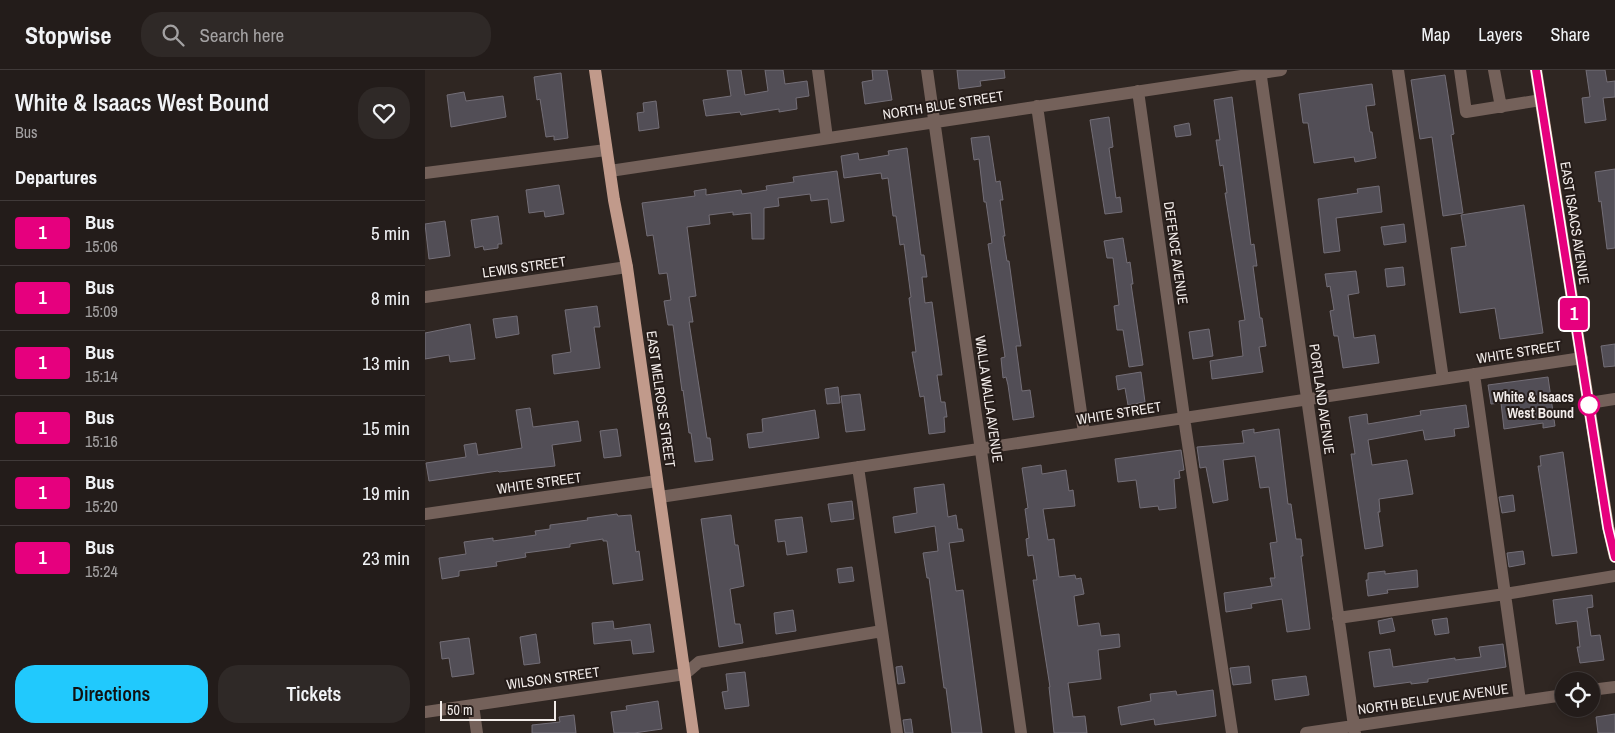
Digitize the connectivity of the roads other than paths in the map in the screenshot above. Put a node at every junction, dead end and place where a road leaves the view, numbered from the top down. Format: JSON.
{"nodes":[{"id":1,"x":595,"y":70,"type":"edge"},
{"id":2,"x":818,"y":70,"type":"edge"},
{"id":3,"x":927,"y":70,"type":"edge"},
{"id":4,"x":1281,"y":70,"type":"edge"},
{"id":5,"x":1398,"y":70,"type":"edge"},
{"id":6,"x":1460,"y":70,"type":"edge"},
{"id":7,"x":1494,"y":70,"type":"edge"},
{"id":8,"x":1536,"y":70,"type":"edge"},
{"id":9,"x":1260,"y":72,"type":"edge"},
{"id":10,"x":1138,"y":91,"type":"junction"},
{"id":11,"x":1541,"y":100,"type":"junction"},
{"id":12,"x":1037,"y":106,"type":"junction"},
{"id":13,"x":1501,"y":107,"type":"junction"},
{"id":14,"x":935,"y":122,"type":"junction"},
{"id":15,"x":827,"y":138,"type":"junction"},
{"id":16,"x":606,"y":150,"type":"junction"},
{"id":17,"x":610,"y":170,"type":"junction"},
{"id":18,"x":425,"y":173,"type":"edge"},
{"id":19,"x":627,"y":267,"type":"junction"},
{"id":20,"x":425,"y":297,"type":"edge"},
{"id":21,"x":1581,"y":358,"type":"junction"},
{"id":22,"x":1474,"y":374,"type":"junction"},
{"id":23,"x":1443,"y":379,"type":"junction"},
{"id":24,"x":1615,"y":399,"type":"edge"},
{"id":25,"x":1307,"y":400,"type":"junction"},
{"id":26,"x":1589,"y":403,"type":"junction"},
{"id":27,"x":1185,"y":418,"type":"junction"},
{"id":28,"x":1084,"y":433,"type":"junction"},
{"id":29,"x":981,"y":449,"type":"junction"},
{"id":30,"x":858,"y":467,"type":"junction"},
{"id":31,"x":657,"y":481,"type":"junction"},
{"id":32,"x":660,"y":497,"type":"junction"},
{"id":33,"x":425,"y":514,"type":"edge"},
{"id":34,"x":1615,"y":557,"type":"edge"},
{"id":35,"x":1615,"y":576,"type":"edge"},
{"id":36,"x":1505,"y":594,"type":"junction"},
{"id":37,"x":1338,"y":618,"type":"junction"},
{"id":38,"x":882,"y":631,"type":"junction"},
{"id":39,"x":685,"y":674,"type":"junction"},
{"id":40,"x":1615,"y":687,"type":"edge"},
{"id":41,"x":1600,"y":689,"type":"edge"},
{"id":42,"x":1555,"y":696,"type":"edge"},
{"id":43,"x":1521,"y":701,"type":"junction"},
{"id":44,"x":473,"y":705,"type":"junction"},
{"id":45,"x":425,"y":712,"type":"edge"},
{"id":46,"x":1354,"y":729,"type":"edge"},
{"id":47,"x":477,"y":733,"type":"edge"},
{"id":48,"x":693,"y":733,"type":"edge"},
{"id":49,"x":897,"y":733,"type":"edge"},
{"id":50,"x":1021,"y":733,"type":"edge"},
{"id":51,"x":1232,"y":733,"type":"edge"},
{"id":52,"x":1306,"y":733,"type":"edge"}],
"edges":[{"from":1,"to":16,"type":"main road","name":"EAST MELROSE STREET"},
{"from":2,"to":15,"type":"street"},
{"from":3,"to":14,"type":"street","name":"WALLA WALLA AVENUE"},
{"from":4,"to":9,"type":"street","name":"NORTH BLUE STREET"},
{"from":5,"to":23,"type":"street"},
{"from":6,"to":13,"type":"street"},
{"from":7,"to":13,"type":"street"},
{"from":8,"to":11,"type":"main road","name":"EAST ISAACS AVENUE"},
{"from":9,"to":10,"type":"street","name":"NORTH BLUE STREET"},
{"from":9,"to":25,"type":"street","name":"PORTLAND AVENUE"},
{"from":10,"to":12,"type":"street","name":"NORTH BLUE STREET"},
{"from":10,"to":27,"type":"street","name":"DEFENCE AVENUE"},
{"from":11,"to":13,"type":"street"},
{"from":11,"to":21,"type":"main road","name":"EAST ISAACS AVENUE"},
{"from":12,"to":14,"type":"street","name":"NORTH BLUE STREET"},
{"from":12,"to":28,"type":"street"},
{"from":14,"to":15,"type":"street","name":"NORTH BLUE STREET"},
{"from":14,"to":29,"type":"street","name":"WALLA WALLA AVENUE"},
{"from":15,"to":17,"type":"street","name":"NORTH BLUE STREET"},
{"from":16,"to":17,"type":"main road","name":"EAST MELROSE STREET"},
{"from":16,"to":18,"type":"street"},
{"from":17,"to":19,"type":"main road","name":"EAST MELROSE STREET"},
{"from":19,"to":20,"type":"street","name":"LEWIS STREET"},
{"from":19,"to":31,"type":"main road","name":"EAST MELROSE STREET"},
{"from":21,"to":22,"type":"street","name":"WHITE STREET"},
{"from":21,"to":26,"type":"main road","name":"EAST ISAACS AVENUE"},
{"from":22,"to":23,"type":"street","name":"WHITE STREET"},
{"from":22,"to":36,"type":"street"},
{"from":23,"to":25,"type":"street","name":"WHITE STREET"},
{"from":24,"to":26,"type":"street"},
{"from":25,"to":27,"type":"street","name":"WHITE STREET"},
{"from":25,"to":37,"type":"street","name":"PORTLAND AVENUE"},
{"from":26,"to":34,"type":"main road","name":"EAST ISAACS AVENUE"},
{"from":27,"to":28,"type":"street","name":"WHITE STREET"},
{"from":27,"to":51,"type":"street","name":"DEFENCE AVENUE"},
{"from":28,"to":29,"type":"street","name":"WHITE STREET"},
{"from":29,"to":30,"type":"street","name":"WHITE STREET"},
{"from":29,"to":50,"type":"street","name":"WALLA WALLA AVENUE"},
{"from":30,"to":32,"type":"street","name":"WHITE STREET"},
{"from":30,"to":38,"type":"street"},
{"from":31,"to":32,"type":"main road","name":"EAST MELROSE STREET"},
{"from":31,"to":33,"type":"street","name":"WHITE STREET"},
{"from":32,"to":39,"type":"main road","name":"EAST MELROSE STREET"},
{"from":35,"to":36,"type":"street"},
{"from":36,"to":37,"type":"street"},
{"from":36,"to":43,"type":"street"},
{"from":37,"to":46,"type":"street","name":"PORTLAND AVENUE"},
{"from":38,"to":39,"type":"street"},
{"from":38,"to":49,"type":"street"},
{"from":39,"to":44,"type":"street","name":"WILSON STREET"},
{"from":39,"to":48,"type":"main road","name":"EAST MELROSE STREET"},
{"from":40,"to":41,"type":"street"},
{"from":42,"to":43,"type":"street","name":"NORTH BELLEVUE AVENUE"},
{"from":43,"to":46,"type":"street","name":"NORTH BELLEVUE AVENUE"},
{"from":44,"to":45,"type":"street","name":"WILSON STREET"},
{"from":44,"to":47,"type":"street"},
{"from":46,"to":52,"type":"street","name":"NORTH BELLEVUE AVENUE"}]}
